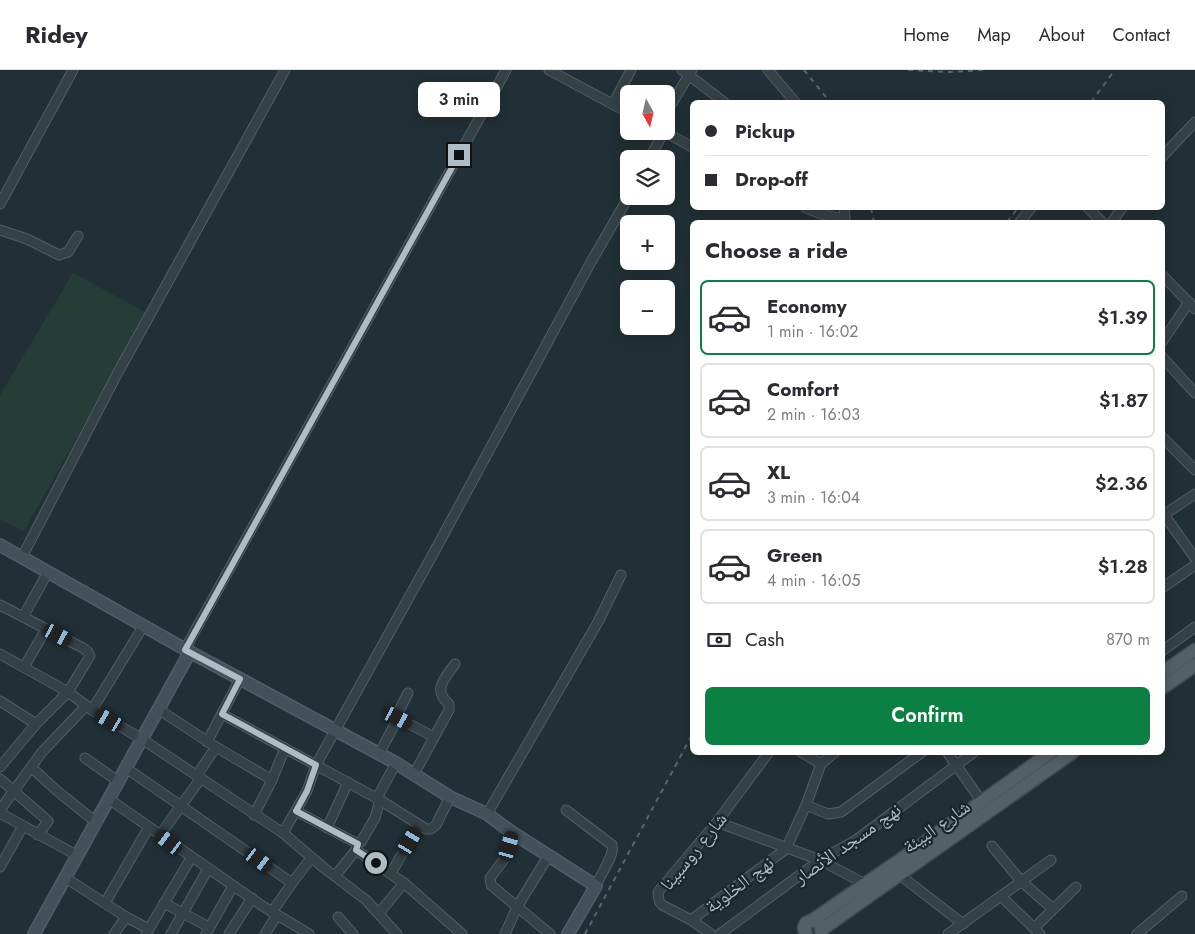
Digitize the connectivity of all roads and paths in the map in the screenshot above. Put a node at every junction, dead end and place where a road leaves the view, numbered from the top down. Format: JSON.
{"nodes":[{"id":1,"x":73,"y":70,"type":"edge"},
{"id":2,"x":285,"y":70,"type":"edge"},
{"id":3,"x":506,"y":70,"type":"edge"},
{"id":4,"x":549,"y":70,"type":"edge"},
{"id":5,"x":571,"y":70,"type":"edge"},
{"id":6,"x":631,"y":70,"type":"edge"},
{"id":7,"x":768,"y":70,"type":"edge"},
{"id":8,"x":687,"y":72,"type":"edge"},
{"id":9,"x":566,"y":79,"type":"junction"},
{"id":10,"x":675,"y":95,"type":"edge"},
{"id":11,"x":722,"y":100,"type":"edge"},
{"id":12,"x":793,"y":100,"type":"edge"},
{"id":13,"x":613,"y":104,"type":"junction"},
{"id":14,"x":620,"y":108,"type":"edge"},
{"id":15,"x":1195,"y":122,"type":"edge"},
{"id":16,"x":675,"y":138,"type":"edge"},
{"id":17,"x":690,"y":146,"type":"edge"},
{"id":18,"x":1165,"y":155,"type":"edge"},
{"id":19,"x":0,"y":204,"type":"edge"},
{"id":20,"x":624,"y":205,"type":"edge"},
{"id":21,"x":811,"y":210,"type":"edge"},
{"id":22,"x":844,"y":210,"type":"edge"},
{"id":23,"x":1029,"y":210,"type":"edge"},
{"id":24,"x":1090,"y":210,"type":"edge"},
{"id":25,"x":1022,"y":220,"type":"edge"},
{"id":26,"x":1100,"y":220,"type":"edge"},
{"id":27,"x":0,"y":230,"type":"edge"},
{"id":28,"x":78,"y":236,"type":"dead end"},
{"id":29,"x":1165,"y":278,"type":"edge"},
{"id":30,"x":1192,"y":305,"type":"edge"},
{"id":31,"x":1165,"y":338,"type":"edge"},
{"id":32,"x":1165,"y":360,"type":"edge"},
{"id":33,"x":1195,"y":393,"type":"edge"},
{"id":34,"x":1165,"y":440,"type":"edge"},
{"id":35,"x":1195,"y":470,"type":"edge"},
{"id":36,"x":1195,"y":494,"type":"edge"},
{"id":37,"x":1165,"y":513,"type":"edge"},
{"id":38,"x":1165,"y":517,"type":"edge"},
{"id":39,"x":0,"y":546,"type":"edge"},
{"id":40,"x":22,"y":557,"type":"junction"},
{"id":41,"x":1195,"y":558,"type":"edge"},
{"id":42,"x":1195,"y":565,"type":"edge"},
{"id":43,"x":48,"y":572,"type":"junction"},
{"id":44,"x":621,"y":574,"type":"dead end"},
{"id":45,"x":1165,"y":586,"type":"edge"},
{"id":46,"x":1,"y":607,"type":"edge"},
{"id":47,"x":23,"y":617,"type":"junction"},
{"id":48,"x":144,"y":625,"type":"junction"},
{"id":49,"x":1195,"y":627,"type":"edge"},
{"id":50,"x":46,"y":629,"type":"junction"},
{"id":51,"x":1165,"y":649,"type":"edge"},
{"id":52,"x":1195,"y":650,"type":"edge"},
{"id":53,"x":188,"y":651,"type":"junction"},
{"id":54,"x":0,"y":654,"type":"edge"},
{"id":55,"x":455,"y":664,"type":"dead end"},
{"id":56,"x":1195,"y":665,"type":"edge"},
{"id":57,"x":24,"y":667,"type":"junction"},
{"id":58,"x":1165,"y":671,"type":"edge"},
{"id":59,"x":240,"y":679,"type":"junction"},
{"id":60,"x":1165,"y":686,"type":"edge"},
{"id":61,"x":68,"y":692,"type":"junction"},
{"id":62,"x":408,"y":693,"type":"dead end"},
{"id":63,"x":0,"y":701,"type":"edge"},
{"id":64,"x":89,"y":708,"type":"junction"},
{"id":65,"x":158,"y":709,"type":"junction"},
{"id":66,"x":222,"y":714,"type":"junction"},
{"id":67,"x":398,"y":718,"type":"junction"},
{"id":68,"x":36,"y":724,"type":"junction"},
{"id":69,"x":336,"y":732,"type":"junction"},
{"id":70,"x":434,"y":737,"type":"junction"},
{"id":71,"x":142,"y":739,"type":"junction"},
{"id":72,"x":207,"y":742,"type":"junction"},
{"id":73,"x":216,"y":748,"type":"junction"},
{"id":74,"x":285,"y":748,"type":"junction"},
{"id":75,"x":379,"y":754,"type":"junction"},
{"id":76,"x":767,"y":755,"type":"edge"},
{"id":77,"x":806,"y":755,"type":"edge"},
{"id":78,"x":832,"y":755,"type":"edge"},
{"id":79,"x":918,"y":755,"type":"edge"},
{"id":80,"x":948,"y":755,"type":"edge"},
{"id":81,"x":970,"y":755,"type":"edge"},
{"id":82,"x":1047,"y":755,"type":"edge"},
{"id":83,"x":1069,"y":755,"type":"edge"},
{"id":84,"x":85,"y":758,"type":"dead end"},
{"id":85,"x":396,"y":763,"type":"junction"},
{"id":86,"x":821,"y":764,"type":"junction"},
{"id":87,"x":316,"y":765,"type":"junction"},
{"id":88,"x":955,"y":765,"type":"junction"},
{"id":89,"x":0,"y":767,"type":"edge"},
{"id":90,"x":31,"y":767,"type":"junction"},
{"id":91,"x":126,"y":768,"type":"junction"},
{"id":92,"x":414,"y":774,"type":"junction"},
{"id":93,"x":199,"y":777,"type":"junction"},
{"id":94,"x":0,"y":779,"type":"edge"},
{"id":95,"x":272,"y":780,"type":"junction"},
{"id":96,"x":119,"y":782,"type":"junction"},
{"id":97,"x":348,"y":782,"type":"junction"},
{"id":98,"x":13,"y":790,"type":"junction"},
{"id":99,"x":450,"y":797,"type":"junction"},
{"id":100,"x":379,"y":799,"type":"junction"},
{"id":101,"x":109,"y":800,"type":"junction"},
{"id":102,"x":982,"y":802,"type":"junction"},
{"id":103,"x":806,"y":805,"type":"junction"},
{"id":104,"x":181,"y":806,"type":"junction"},
{"id":105,"x":566,"y":810,"type":"dead end"},
{"id":106,"x":296,"y":811,"type":"junction"},
{"id":107,"x":0,"y":812,"type":"edge"},
{"id":108,"x":487,"y":814,"type":"junction"},
{"id":109,"x":254,"y":815,"type":"junction"},
{"id":110,"x":97,"y":822,"type":"junction"},
{"id":111,"x":716,"y":822,"type":"junction"},
{"id":112,"x":419,"y":825,"type":"junction"},
{"id":113,"x":22,"y":826,"type":"junction"},
{"id":114,"x":149,"y":827,"type":"junction"},
{"id":115,"x":327,"y":828,"type":"junction"},
{"id":116,"x":283,"y":833,"type":"junction"},
{"id":117,"x":512,"y":833,"type":"junction"},
{"id":118,"x":38,"y":835,"type":"junction"},
{"id":119,"x":160,"y":835,"type":"junction"},
{"id":120,"x":992,"y":846,"type":"dead end"},
{"id":121,"x":357,"y":847,"type":"junction"},
{"id":122,"x":786,"y":849,"type":"junction"},
{"id":123,"x":549,"y":855,"type":"junction"},
{"id":124,"x":78,"y":856,"type":"junction"},
{"id":125,"x":191,"y":858,"type":"junction"},
{"id":126,"x":312,"y":858,"type":"junction"},
{"id":127,"x":820,"y":860,"type":"junction"},
{"id":128,"x":1050,"y":860,"type":"dead end"},
{"id":129,"x":0,"y":867,"type":"edge"},
{"id":130,"x":208,"y":869,"type":"junction"},
{"id":131,"x":391,"y":872,"type":"junction"},
{"id":132,"x":900,"y":874,"type":"junction"},
{"id":133,"x":335,"y":876,"type":"junction"},
{"id":134,"x":66,"y":878,"type":"junction"},
{"id":135,"x":1021,"y":881,"type":"junction"},
{"id":136,"x":292,"y":883,"type":"junction"},
{"id":137,"x":404,"y":883,"type":"junction"},
{"id":138,"x":864,"y":884,"type":"junction"},
{"id":139,"x":233,"y":886,"type":"junction"},
{"id":140,"x":596,"y":886,"type":"junction"},
{"id":141,"x":1076,"y":887,"type":"dead end"},
{"id":142,"x":1001,"y":896,"type":"junction"},
{"id":143,"x":1182,"y":896,"type":"dead end"},
{"id":144,"x":252,"y":898,"type":"junction"},
{"id":145,"x":106,"y":903,"type":"junction"},
{"id":146,"x":164,"y":903,"type":"junction"},
{"id":147,"x":517,"y":907,"type":"junction"},
{"id":148,"x":1053,"y":909,"type":"junction"},
{"id":149,"x":182,"y":913,"type":"junction"},
{"id":150,"x":379,"y":913,"type":"junction"},
{"id":151,"x":275,"y":914,"type":"junction"},
{"id":152,"x":126,"y":917,"type":"junction"},
{"id":153,"x":338,"y":917,"type":"dead end"},
{"id":154,"x":691,"y":920,"type":"junction"},
{"id":155,"x":963,"y":924,"type":"junction"},
{"id":156,"x":539,"y":930,"type":"edge"},
{"id":157,"x":148,"y":931,"type":"edge"},
{"id":158,"x":207,"y":931,"type":"edge"},
{"id":159,"x":299,"y":931,"type":"edge"},
{"id":160,"x":812,"y":931,"type":"edge"},
{"id":161,"x":1038,"y":932,"type":"edge"},
{"id":162,"x":34,"y":934,"type":"edge"},
{"id":163,"x":114,"y":934,"type":"edge"},
{"id":164,"x":170,"y":934,"type":"edge"},
{"id":165,"x":229,"y":934,"type":"edge"},
{"id":166,"x":265,"y":934,"type":"edge"},
{"id":167,"x":309,"y":934,"type":"edge"},
{"id":168,"x":353,"y":934,"type":"edge"},
{"id":169,"x":397,"y":934,"type":"edge"},
{"id":170,"x":462,"y":934,"type":"edge"},
{"id":171,"x":505,"y":934,"type":"edge"},
{"id":172,"x":550,"y":934,"type":"edge"},
{"id":173,"x":568,"y":934,"type":"edge"},
{"id":174,"x":711,"y":934,"type":"edge"},
{"id":175,"x":720,"y":934,"type":"edge"},
{"id":176,"x":948,"y":934,"type":"edge"},
{"id":177,"x":1137,"y":934,"type":"edge"}],
"edges":[{"from":1,"to":19,"type":"street"},
{"from":2,"to":40,"type":"street"},
{"from":3,"to":53,"type":"street"},
{"from":4,"to":9,"type":"street"},
{"from":5,"to":9,"type":"street"},
{"from":6,"to":13,"type":"street"},
{"from":7,"to":12,"type":"street"},
{"from":8,"to":10,"type":"street"},
{"from":8,"to":11,"type":"street"},
{"from":9,"to":13,"type":"street"},
{"from":13,"to":14,"type":"street"},
{"from":15,"to":18,"type":"street"},
{"from":16,"to":17,"type":"street"},
{"from":20,"to":69,"type":"street"},
{"from":21,"to":22,"type":"street"},
{"from":23,"to":25,"type":"street"},
{"from":24,"to":26,"type":"street"},
{"from":27,"to":28,"type":"street"},
{"from":29,"to":30,"type":"street"},
{"from":30,"to":31,"type":"street"},
{"from":32,"to":33,"type":"street"},
{"from":34,"to":35,"type":"street"},
{"from":36,"to":37,"type":"street"},
{"from":38,"to":41,"type":"street"},
{"from":39,"to":40,"type":"street"},
{"from":40,"to":43,"type":"street"},
{"from":42,"to":45,"type":"street"},
{"from":43,"to":47,"type":"street"},
{"from":43,"to":48,"type":"street"},
{"from":44,"to":108,"type":"street"},
{"from":46,"to":47,"type":"street"},
{"from":47,"to":50,"type":"street"},
{"from":48,"to":53,"type":"street"},
{"from":48,"to":64,"type":"street"},
{"from":49,"to":51,"type":"street"},
{"from":50,"to":57,"type":"street"},
{"from":50,"to":61,"type":"street"},
{"from":52,"to":58,"type":"main road"},
{"from":53,"to":59,"type":"street"},
{"from":53,"to":65,"type":"street"},
{"from":54,"to":57,"type":"street"},
{"from":55,"to":70,"type":"street"},
{"from":56,"to":60,"type":"main road"},
{"from":57,"to":61,"type":"street"},
{"from":59,"to":66,"type":"street"},
{"from":59,"to":69,"type":"street"},
{"from":61,"to":64,"type":"street"},
{"from":61,"to":68,"type":"street"},
{"from":62,"to":67,"type":"street"},
{"from":63,"to":68,"type":"street"},
{"from":64,"to":71,"type":"street"},
{"from":64,"to":90,"type":"street"},
{"from":65,"to":71,"type":"street"},
{"from":65,"to":72,"type":"street"},
{"from":66,"to":72,"type":"street"},
{"from":66,"to":74,"type":"street"},
{"from":67,"to":70,"type":"street"},
{"from":67,"to":75,"type":"street"},
{"from":68,"to":89,"type":"street"},
{"from":69,"to":75,"type":"street"},
{"from":69,"to":87,"type":"street"},
{"from":70,"to":92,"type":"street"},
{"from":71,"to":91,"type":"street"},
{"from":71,"to":93,"type":"street"},
{"from":72,"to":73,"type":"street"},
{"from":73,"to":93,"type":"street"},
{"from":73,"to":95,"type":"street"},
{"from":74,"to":87,"type":"street"},
{"from":74,"to":95,"type":"street"},
{"from":75,"to":85,"type":"street"},
{"from":76,"to":111,"type":"street","name":"شارع روسبينا"},
{"from":77,"to":86,"type":"street"},
{"from":78,"to":86,"type":"street"},
{"from":79,"to":103,"type":"street"},
{"from":80,"to":88,"type":"street"},
{"from":81,"to":88,"type":"street","name":"نهج مسجد الأنصار"},
{"from":82,"to":102,"type":"main road","name":"شارع البيئة"},
{"from":83,"to":132,"type":"main road","name":"شارع البيئة"},
{"from":84,"to":96,"type":"street"},
{"from":85,"to":92,"type":"street"},
{"from":85,"to":100,"type":"street"},
{"from":86,"to":103,"type":"street"},
{"from":87,"to":97,"type":"street"},
{"from":87,"to":106,"type":"street"},
{"from":88,"to":102,"type":"street"},
{"from":88,"to":127,"type":"street","name":"نهج مسجد الأنصار"},
{"from":90,"to":98,"type":"street"},
{"from":90,"to":110,"type":"street"},
{"from":91,"to":96,"type":"street"},
{"from":91,"to":104,"type":"street"},
{"from":92,"to":99,"type":"street"},
{"from":93,"to":104,"type":"street"},
{"from":93,"to":109,"type":"street"},
{"from":94,"to":98,"type":"street"},
{"from":95,"to":109,"type":"street"},
{"from":96,"to":101,"type":"street"},
{"from":97,"to":100,"type":"street"},
{"from":97,"to":115,"type":"street"},
{"from":98,"to":107,"type":"street"},
{"from":98,"to":118,"type":"street"},
{"from":99,"to":108,"type":"street"},
{"from":99,"to":112,"type":"street"},
{"from":100,"to":112,"type":"street"},
{"from":100,"to":121,"type":"street"},
{"from":101,"to":110,"type":"street"},
{"from":101,"to":114,"type":"street"},
{"from":102,"to":138,"type":"main road","name":"شارع البيئة"},
{"from":103,"to":122,"type":"street"},
{"from":104,"to":119,"type":"street"},
{"from":104,"to":136,"type":"street"},
{"from":105,"to":140,"type":"street"},
{"from":106,"to":115,"type":"street"},
{"from":106,"to":116,"type":"street"},
{"from":107,"to":113,"type":"street"},
{"from":108,"to":117,"type":"street"},
{"from":109,"to":116,"type":"street"},
{"from":110,"to":124,"type":"street"},
{"from":111,"to":122,"type":"street"},
{"from":111,"to":154,"type":"street","name":"شارع روسبينا"},
{"from":112,"to":131,"type":"street"},
{"from":113,"to":118,"type":"street"},
{"from":113,"to":129,"type":"street"},
{"from":114,"to":119,"type":"street"},
{"from":114,"to":145,"type":"street"},
{"from":115,"to":121,"type":"street"},
{"from":116,"to":126,"type":"street"},
{"from":117,"to":123,"type":"street"},
{"from":117,"to":147,"type":"street"},
{"from":118,"to":124,"type":"street"},
{"from":119,"to":125,"type":"street"},
{"from":120,"to":135,"type":"street"},
{"from":121,"to":131,"type":"street"},
{"from":121,"to":133,"type":"street"},
{"from":122,"to":127,"type":"street"},
{"from":122,"to":154,"type":"street","name":"نهج الخلوية"},
{"from":123,"to":140,"type":"street"},
{"from":123,"to":147,"type":"street"},
{"from":124,"to":134,"type":"street"},
{"from":125,"to":130,"type":"street"},
{"from":125,"to":146,"type":"street"},
{"from":126,"to":133,"type":"street"},
{"from":126,"to":136,"type":"street"},
{"from":127,"to":138,"type":"street"},
{"from":127,"to":175,"type":"street","name":"نهج مسجد الأنصار"},
{"from":128,"to":135,"type":"street"},
{"from":130,"to":139,"type":"street"},
{"from":130,"to":149,"type":"street"},
{"from":131,"to":137,"type":"street"},
{"from":132,"to":155,"type":"street"},
{"from":132,"to":160,"type":"main road","name":"شارع البيئة"},
{"from":133,"to":150,"type":"street"},
{"from":134,"to":145,"type":"street"},
{"from":134,"to":162,"type":"street"},
{"from":135,"to":142,"type":"street"},
{"from":135,"to":148,"type":"street"},
{"from":136,"to":151,"type":"street"},
{"from":137,"to":150,"type":"street"},
{"from":137,"to":170,"type":"street"},
{"from":138,"to":160,"type":"main road","name":"شارع البيئة"},
{"from":139,"to":144,"type":"street"},
{"from":139,"to":158,"type":"street"},
{"from":140,"to":173,"type":"street"},
{"from":141,"to":148,"type":"street"},
{"from":142,"to":155,"type":"street"},
{"from":142,"to":161,"type":"street"},
{"from":143,"to":177,"type":"street"},
{"from":144,"to":151,"type":"street"},
{"from":144,"to":165,"type":"street"},
{"from":145,"to":152,"type":"street"},
{"from":146,"to":149,"type":"street"},
{"from":146,"to":157,"type":"street"},
{"from":147,"to":156,"type":"street"},
{"from":147,"to":171,"type":"street"},
{"from":148,"to":161,"type":"street"},
{"from":149,"to":158,"type":"street"},
{"from":149,"to":164,"type":"street"},
{"from":150,"to":169,"type":"street"},
{"from":151,"to":159,"type":"street"},
{"from":151,"to":166,"type":"street"},
{"from":152,"to":157,"type":"street"},
{"from":152,"to":163,"type":"street"},
{"from":153,"to":168,"type":"street"},
{"from":154,"to":174,"type":"street","name":"شارع روسبينا"},
{"from":155,"to":176,"type":"street"},
{"from":156,"to":172,"type":"street"},
{"from":159,"to":167,"type":"street"}]}
